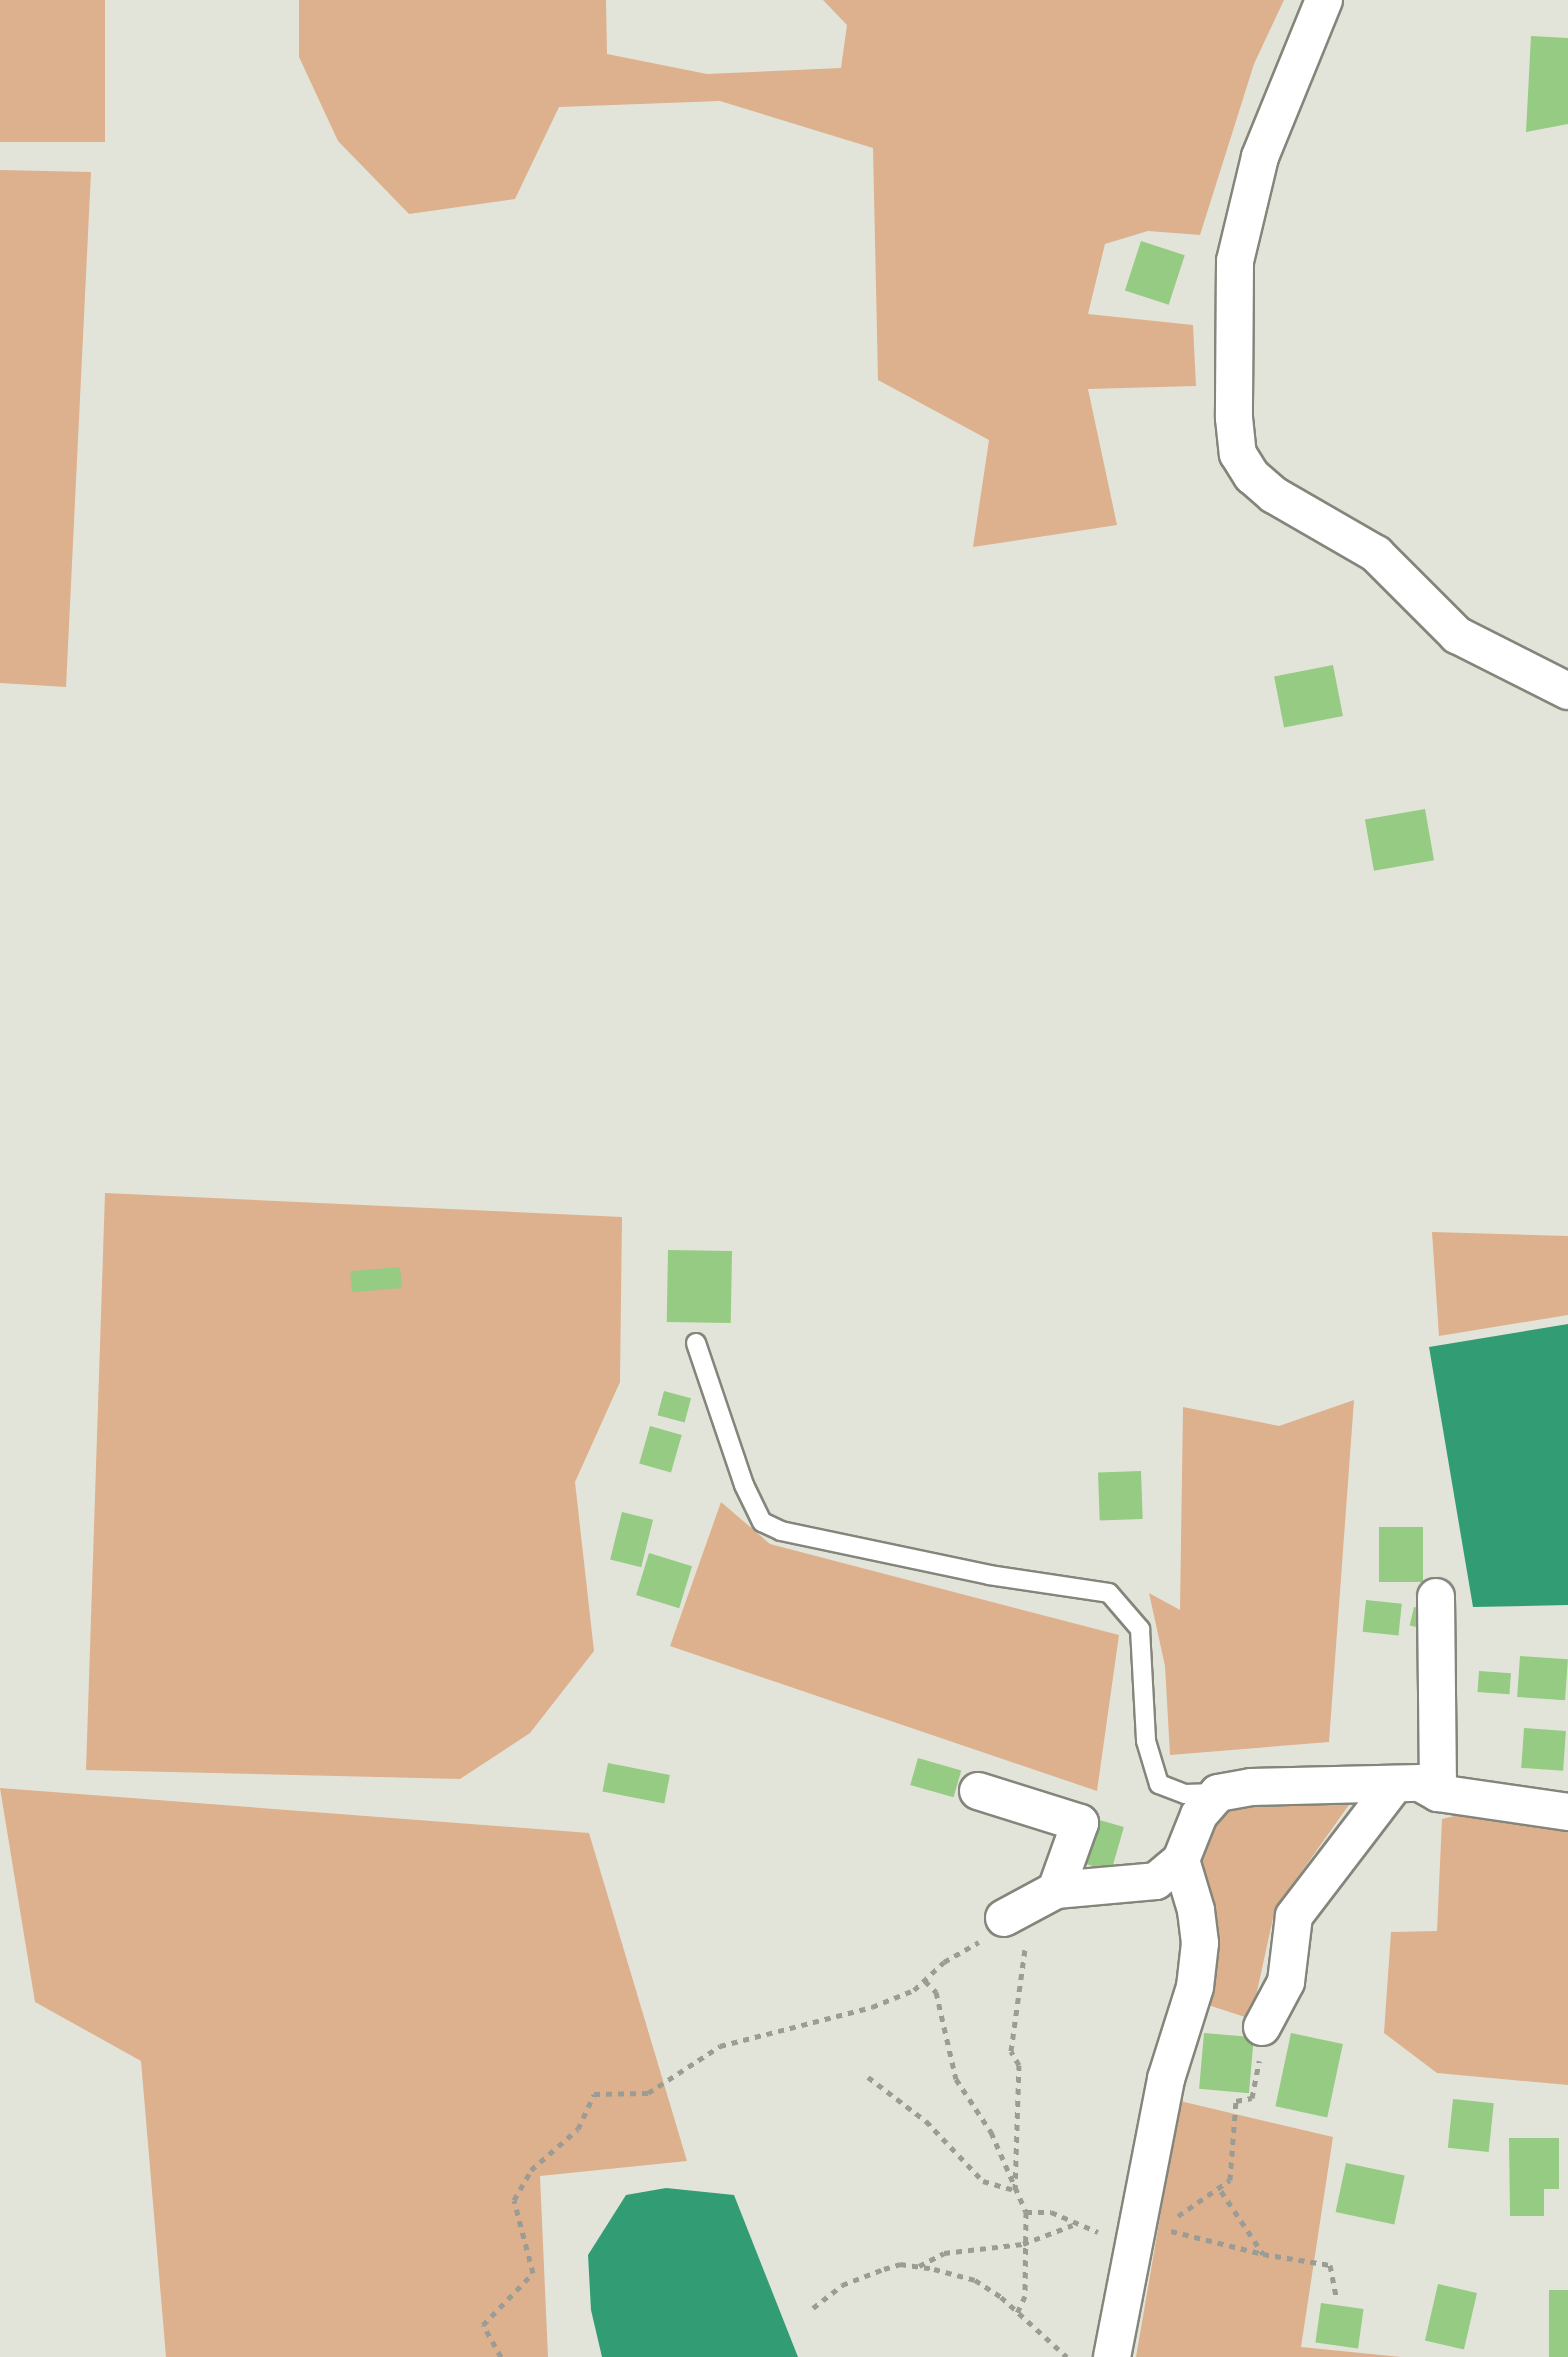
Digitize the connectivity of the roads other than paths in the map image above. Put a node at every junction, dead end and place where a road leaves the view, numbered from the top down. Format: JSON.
{"nodes":[{"id":1,"x":1324,"y":0,"type":"edge"},
{"id":2,"x":1568,"y":691,"type":"edge"},
{"id":3,"x":696,"y":1343,"type":"dead end"},
{"id":4,"x":1436,"y":1597,"type":"dead end"},
{"id":5,"x":1395,"y":1784,"type":"junction"},
{"id":6,"x":978,"y":1791,"type":"dead end"},
{"id":7,"x":1218,"y":1793,"type":"junction"},
{"id":8,"x":1438,"y":1793,"type":"junction"},
{"id":9,"x":1568,"y":1812,"type":"edge"},
{"id":10,"x":1181,"y":1860,"type":"junction"},
{"id":11,"x":1262,"y":2027,"type":"road end"},
{"id":12,"x":1112,"y":2357,"type":"edge"}],
"edges":[{"from":1,"to":2,"type":"street"},
{"from":3,"to":7,"type":"lane"},
{"from":4,"to":8,"type":"street"},
{"from":5,"to":7,"type":"street"},
{"from":5,"to":8,"type":"street"},
{"from":5,"to":11,"type":"street"},
{"from":6,"to":10,"type":"street"},
{"from":7,"to":10,"type":"street"},
{"from":8,"to":9,"type":"street"},
{"from":10,"to":12,"type":"street"}]}
